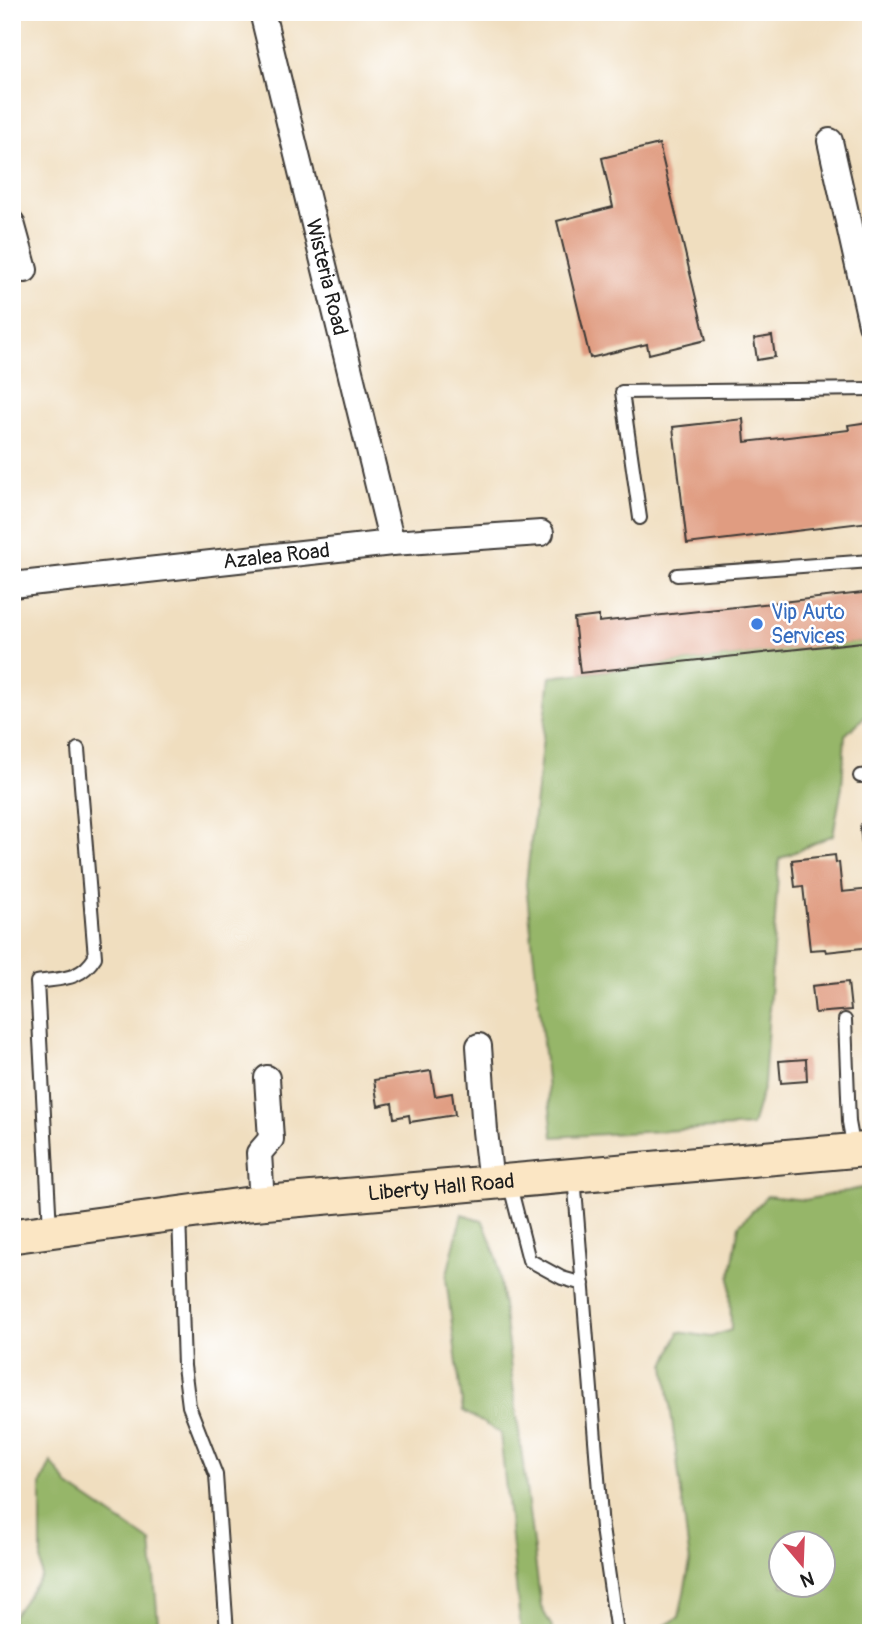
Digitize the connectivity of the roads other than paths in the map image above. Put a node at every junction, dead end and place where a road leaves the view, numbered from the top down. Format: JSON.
{"nodes":[{"id":1,"x":262,"y":12,"type":"edge"},
{"id":2,"x":830,"y":141,"type":"dead end"},
{"id":3,"x":12,"y":223,"type":"edge"},
{"id":4,"x":25,"y":270,"type":"dead end"},
{"id":5,"x":871,"y":324,"type":"edge"},
{"id":6,"x":871,"y":389,"type":"edge"},
{"id":7,"x":640,"y":517,"type":"dead end"},
{"id":8,"x":541,"y":533,"type":"dead end"},
{"id":9,"x":392,"y":543,"type":"junction"},
{"id":10,"x":871,"y":561,"type":"edge"},
{"id":11,"x":677,"y":575,"type":"dead end"},
{"id":12,"x":12,"y":585,"type":"edge"},
{"id":13,"x":78,"y":749,"type":"dead end"},
{"id":14,"x":867,"y":828,"type":"dead end"},
{"id":15,"x":871,"y":859,"type":"edge"},
{"id":16,"x":845,"y":1020,"type":"dead end"},
{"id":17,"x":479,"y":1046,"type":"dead end"},
{"id":18,"x":267,"y":1078,"type":"dead end"},
{"id":19,"x":863,"y":1150,"type":"edge"},
{"id":20,"x":574,"y":1176,"type":"junction"},
{"id":21,"x":500,"y":1182,"type":"junction"},
{"id":22,"x":262,"y":1203,"type":"junction"},
{"id":23,"x":179,"y":1213,"type":"junction"},
{"id":24,"x":50,"y":1229,"type":"junction"},
{"id":25,"x":12,"y":1236,"type":"edge"},
{"id":26,"x":583,"y":1284,"type":"junction"},
{"id":27,"x":227,"y":1633,"type":"edge"},
{"id":28,"x":617,"y":1633,"type":"edge"}],
"edges":[{"from":1,"to":9,"type":"street","name":"Wisteria Road"},
{"from":2,"to":5,"type":"street"},
{"from":3,"to":4,"type":"street"},
{"from":6,"to":7,"type":"lane"},
{"from":8,"to":9,"type":"street","name":"Azalea Road"},
{"from":9,"to":12,"type":"street","name":"Azalea Road"},
{"from":10,"to":11,"type":"lane"},
{"from":13,"to":24,"type":"lane"},
{"from":14,"to":15,"type":"lane"},
{"from":16,"to":19,"type":"lane"},
{"from":17,"to":21,"type":"street"},
{"from":18,"to":22,"type":"street"},
{"from":19,"to":20,"type":"main road","name":"Liberty Hall Road"},
{"from":20,"to":21,"type":"main road","name":"Liberty Hall Road"},
{"from":20,"to":26,"type":"lane"},
{"from":21,"to":22,"type":"main road","name":"Liberty Hall Road"},
{"from":21,"to":26,"type":"lane"},
{"from":22,"to":23,"type":"main road","name":"Liberty Hall Road"},
{"from":23,"to":24,"type":"main road","name":"Liberty Hall Road"},
{"from":23,"to":27,"type":"lane"},
{"from":24,"to":25,"type":"main road","name":"Liberty Hall Road"},
{"from":26,"to":28,"type":"lane"}]}
